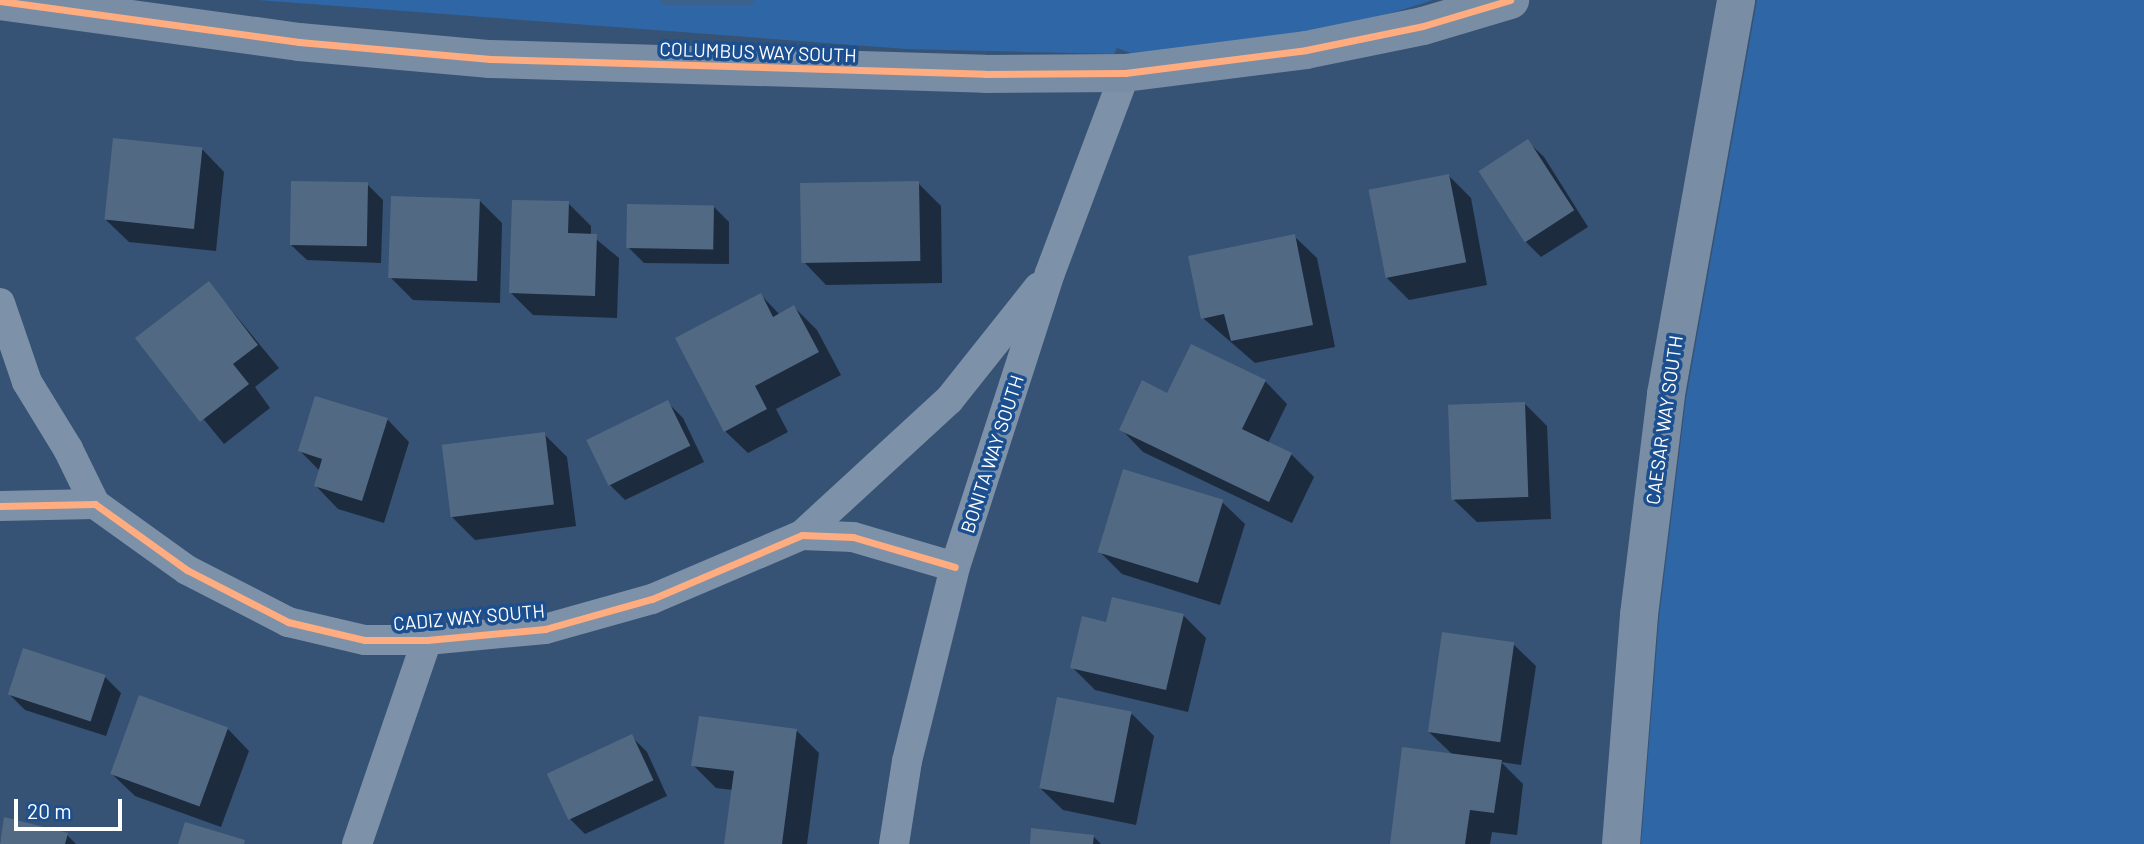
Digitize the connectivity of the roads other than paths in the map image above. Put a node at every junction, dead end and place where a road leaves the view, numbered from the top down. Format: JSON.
{"nodes":[{"id":1,"x":1510,"y":0,"type":"edge"},
{"id":2,"x":1736,"y":0,"type":"edge"},
{"id":3,"x":0,"y":1,"type":"edge"},
{"id":4,"x":1125,"y":73,"type":"junction"},
{"id":5,"x":1050,"y":274,"type":"junction"},
{"id":6,"x":0,"y":303,"type":"edge"},
{"id":7,"x":95,"y":504,"type":"junction"},
{"id":8,"x":0,"y":506,"type":"edge"},
{"id":9,"x":802,"y":535,"type":"junction"},
{"id":10,"x":955,"y":567,"type":"junction"},
{"id":11,"x":427,"y":640,"type":"junction"},
{"id":12,"x":357,"y":844,"type":"edge"},
{"id":13,"x":894,"y":844,"type":"edge"},
{"id":14,"x":1620,"y":844,"type":"edge"}],
"edges":[{"from":1,"to":4,"type":"street","name":"COLUMBUS WAY SOUTH"},
{"from":2,"to":14,"type":"street","name":"CAESAR WAY SOUTH"},
{"from":3,"to":4,"type":"street","name":"COLUMBUS WAY SOUTH"},
{"from":4,"to":5,"type":"street","name":"BONITA WAY SOUTH"},
{"from":5,"to":9,"type":"street"},
{"from":5,"to":10,"type":"street","name":"BONITA WAY SOUTH"},
{"from":6,"to":7,"type":"street"},
{"from":7,"to":8,"type":"street"},
{"from":7,"to":11,"type":"street","name":"CADIZ WAY SOUTH"},
{"from":9,"to":10,"type":"street","name":"CADIZ WAY SOUTH"},
{"from":9,"to":11,"type":"street","name":"CADIZ WAY SOUTH"},
{"from":10,"to":13,"type":"street","name":"BONITA WAY SOUTH"},
{"from":11,"to":12,"type":"street"}]}
